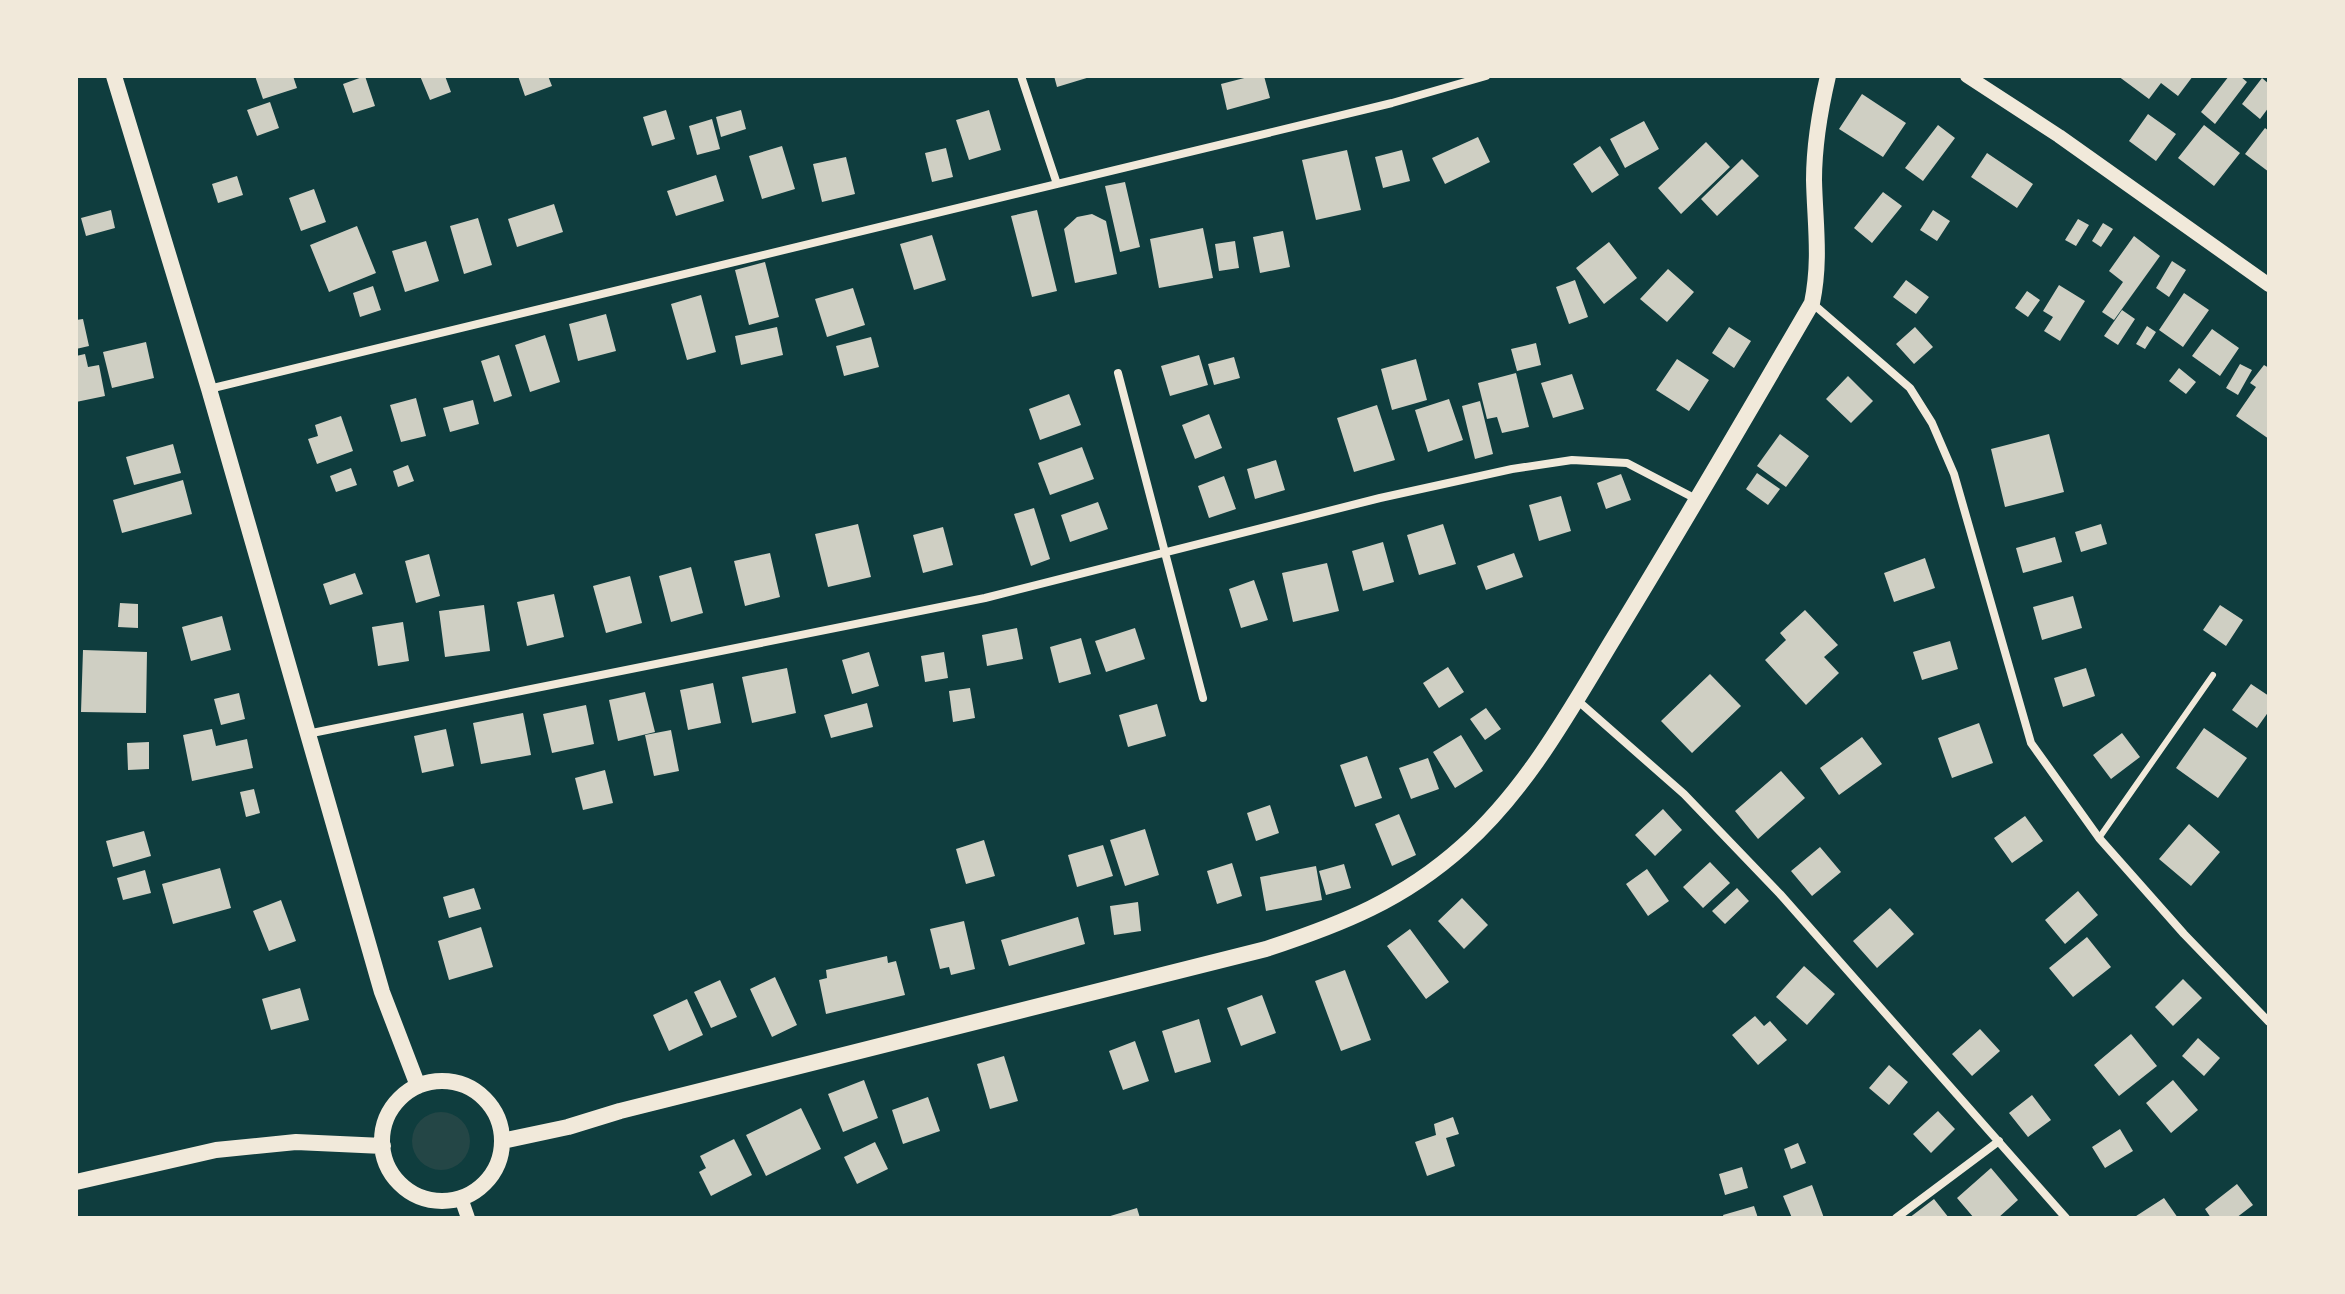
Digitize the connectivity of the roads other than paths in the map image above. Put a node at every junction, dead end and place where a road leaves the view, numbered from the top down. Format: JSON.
{"nodes":[{"id":1,"x":114,"y":76,"type":"edge"},
{"id":2,"x":1021,"y":76,"type":"edge"},
{"id":3,"x":1486,"y":76,"type":"edge"},
{"id":4,"x":1828,"y":76,"type":"edge"},
{"id":5,"x":1967,"y":76,"type":"edge"},
{"id":6,"x":1057,"y":184,"type":"junction"},
{"id":7,"x":2269,"y":285,"type":"edge"},
{"id":8,"x":1812,"y":303,"type":"junction"},
{"id":9,"x":1118,"y":373,"type":"dead end"},
{"id":10,"x":209,"y":389,"type":"junction"},
{"id":11,"x":1698,"y":500,"type":"junction"},
{"id":12,"x":1164,"y":553,"type":"junction"},
{"id":13,"x":2213,"y":675,"type":"dead end"},
{"id":14,"x":1203,"y":698,"type":"dead end"},
{"id":15,"x":1576,"y":700,"type":"junction"},
{"id":16,"x":307,"y":734,"type":"junction"},
{"id":17,"x":2099,"y":838,"type":"junction"},
{"id":18,"x":2269,"y":1022,"type":"edge"},
{"id":19,"x":418,"y":1086,"type":"junction"},
{"id":20,"x":502,"y":1141,"type":"junction"},
{"id":21,"x":1999,"y":1141,"type":"junction"},
{"id":22,"x":383,"y":1146,"type":"junction"},
{"id":23,"x":76,"y":1182,"type":"edge"},
{"id":24,"x":461,"y":1198,"type":"junction"},
{"id":25,"x":468,"y":1218,"type":"edge"},
{"id":26,"x":1896,"y":1218,"type":"edge"},
{"id":27,"x":2066,"y":1218,"type":"edge"}],
"edges":[{"from":1,"to":10,"type":"main road"},
{"from":2,"to":6,"type":"street"},
{"from":3,"to":6,"type":"street"},
{"from":4,"to":8,"type":"main road"},
{"from":5,"to":7,"type":"street"},
{"from":6,"to":10,"type":"street"},
{"from":8,"to":11,"type":"main road"},
{"from":8,"to":17,"type":"street"},
{"from":9,"to":12,"type":"street"},
{"from":10,"to":16,"type":"main road"},
{"from":11,"to":12,"type":"street"},
{"from":11,"to":15,"type":"main road"},
{"from":12,"to":14,"type":"street"},
{"from":12,"to":16,"type":"street"},
{"from":13,"to":17,"type":"lane"},
{"from":15,"to":20,"type":"main road"},
{"from":15,"to":21,"type":"street"},
{"from":16,"to":19,"type":"main road"},
{"from":17,"to":18,"type":"street"},
{"from":19,"to":20,"type":"main road"},
{"from":19,"to":22,"type":"main road"},
{"from":20,"to":24,"type":"main road"},
{"from":21,"to":26,"type":"street"},
{"from":21,"to":27,"type":"street"},
{"from":22,"to":23,"type":"main road"},
{"from":22,"to":24,"type":"main road"},
{"from":24,"to":25,"type":"street"}]}
